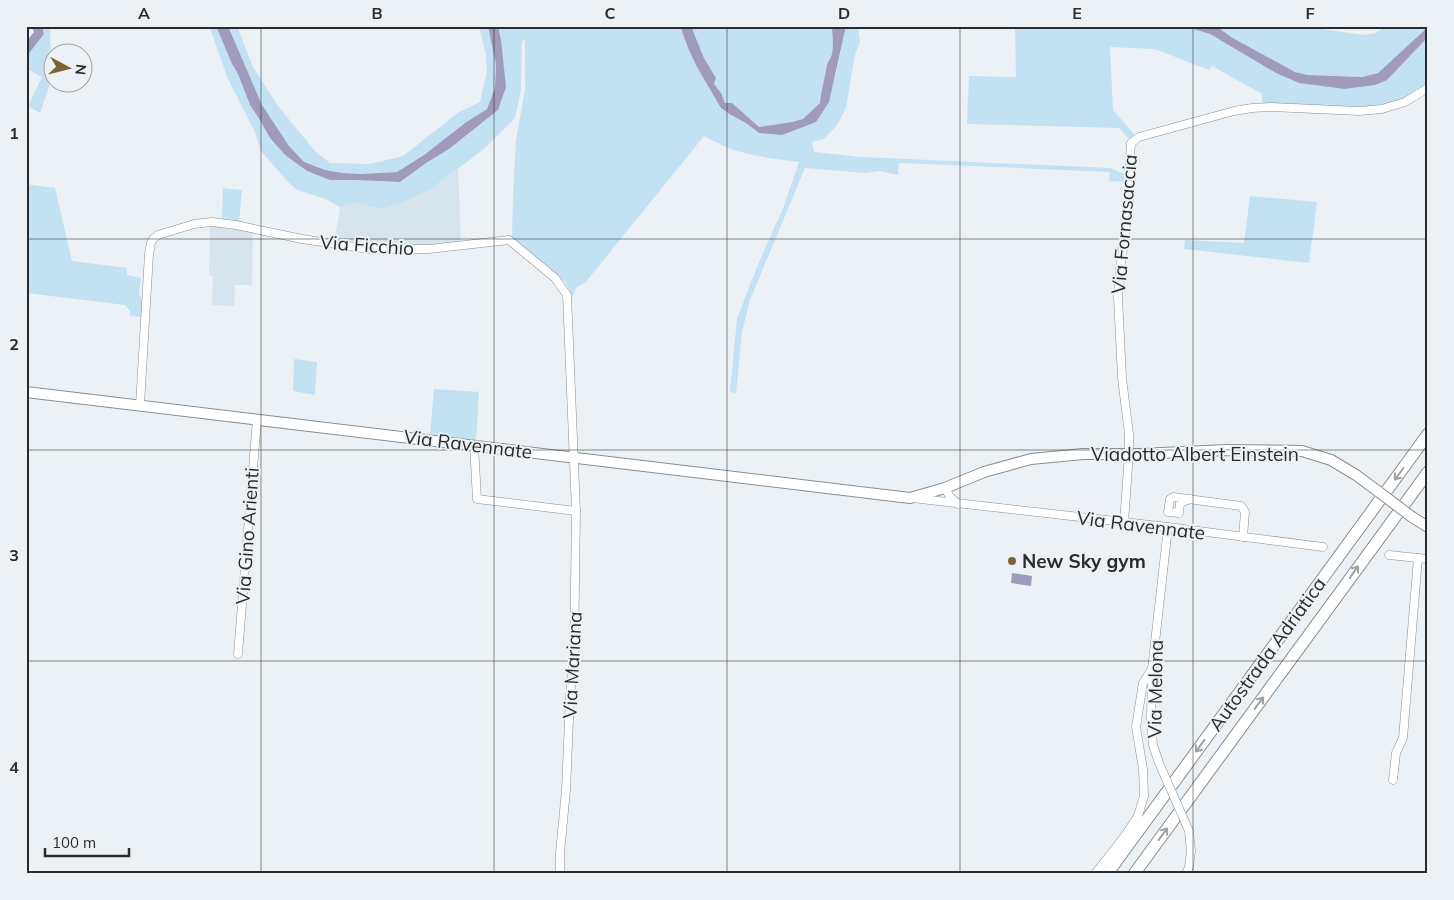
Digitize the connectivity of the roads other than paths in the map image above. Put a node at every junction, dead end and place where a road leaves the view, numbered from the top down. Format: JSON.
{"nodes":[{"id":1,"x":1428,"y":88,"type":"edge"},
{"id":2,"x":26,"y":392,"type":"edge"},
{"id":3,"x":140,"y":405,"type":"junction"},
{"id":4,"x":257,"y":419,"type":"junction"},
{"id":5,"x":1428,"y":434,"type":"edge"},
{"id":6,"x":474,"y":445,"type":"junction"},
{"id":7,"x":1129,"y":454,"type":"junction"},
{"id":8,"x":574,"y":457,"type":"junction"},
{"id":9,"x":1428,"y":472,"type":"edge"},
{"id":10,"x":946,"y":488,"type":"junction"},
{"id":11,"x":910,"y":498,"type":"junction"},
{"id":12,"x":1190,"y":499,"type":"dead end"},
{"id":13,"x":959,"y":504,"type":"junction"},
{"id":14,"x":576,"y":511,"type":"junction"},
{"id":15,"x":1124,"y":522,"type":"junction"},
{"id":16,"x":1168,"y":527,"type":"junction"},
{"id":17,"x":1428,"y":527,"type":"edge"},
{"id":18,"x":1243,"y":537,"type":"junction"},
{"id":19,"x":1323,"y":547,"type":"dead end"},
{"id":20,"x":1389,"y":555,"type":"dead end"},
{"id":21,"x":1418,"y":558,"type":"junction"},
{"id":22,"x":1428,"y":559,"type":"edge"},
{"id":23,"x":238,"y":654,"type":"dead end"},
{"id":24,"x":1152,"y":669,"type":"junction"},
{"id":25,"x":1393,"y":780,"type":"dead end"},
{"id":26,"x":560,"y":874,"type":"edge"},
{"id":27,"x":1095,"y":874,"type":"edge"},
{"id":28,"x":1108,"y":874,"type":"edge"},
{"id":29,"x":1134,"y":874,"type":"edge"},
{"id":30,"x":1186,"y":874,"type":"edge"}],
"edges":[{"from":1,"to":7,"type":"street","name":"Via Fornasaccia"},
{"from":2,"to":3,"type":"main road","name":"Via Ravennate"},
{"from":3,"to":4,"type":"main road","name":"Via Ravennate"},
{"from":3,"to":8,"type":"street","name":"Via Ficchio"},
{"from":4,"to":6,"type":"main road","name":"Via Ravennate"},
{"from":4,"to":23,"type":"street","name":"Via Gino Arienti"},
{"from":5,"to":28,"type":"highway","name":"Autostrada Adriatica","one_way":true},
{"from":6,"to":8,"type":"main road","name":"Via Ravennate"},
{"from":6,"to":14,"type":"street"},
{"from":7,"to":10,"type":"main road","name":"Viadotto Albert Einstein"},
{"from":7,"to":15,"type":"street","name":"Via Fornasaccia"},
{"from":7,"to":17,"type":"main road","name":"Viadotto Albert Einstein","bridge":true},
{"from":8,"to":11,"type":"main road","name":"Via Ravennate"},
{"from":8,"to":14,"type":"street","name":"Via Mariana"},
{"from":29,"to":9,"type":"highway","name":"Autostrada Adriatica","one_way":true},
{"from":10,"to":11,"type":"main road","name":"Via Ravennate"},
{"from":10,"to":13,"type":"street"},
{"from":11,"to":13,"type":"street","name":"Via Ravennate"},
{"from":12,"to":18,"type":"street"},
{"from":13,"to":15,"type":"street","name":"Via Ravennate"},
{"from":14,"to":26,"type":"street","name":"Via Mariana"},
{"from":15,"to":16,"type":"street","name":"Via Ravennate"},
{"from":16,"to":18,"type":"street","name":"Via Ravennate"},
{"from":16,"to":24,"type":"street","name":"Via Melona"},
{"from":18,"to":19,"type":"street","name":"Via Ravennate"},
{"from":20,"to":21,"type":"street"},
{"from":21,"to":22,"type":"street"},
{"from":21,"to":25,"type":"street"},
{"from":24,"to":27,"type":"street"},
{"from":24,"to":30,"type":"street","name":"Via Melona","bridge":true}]}
